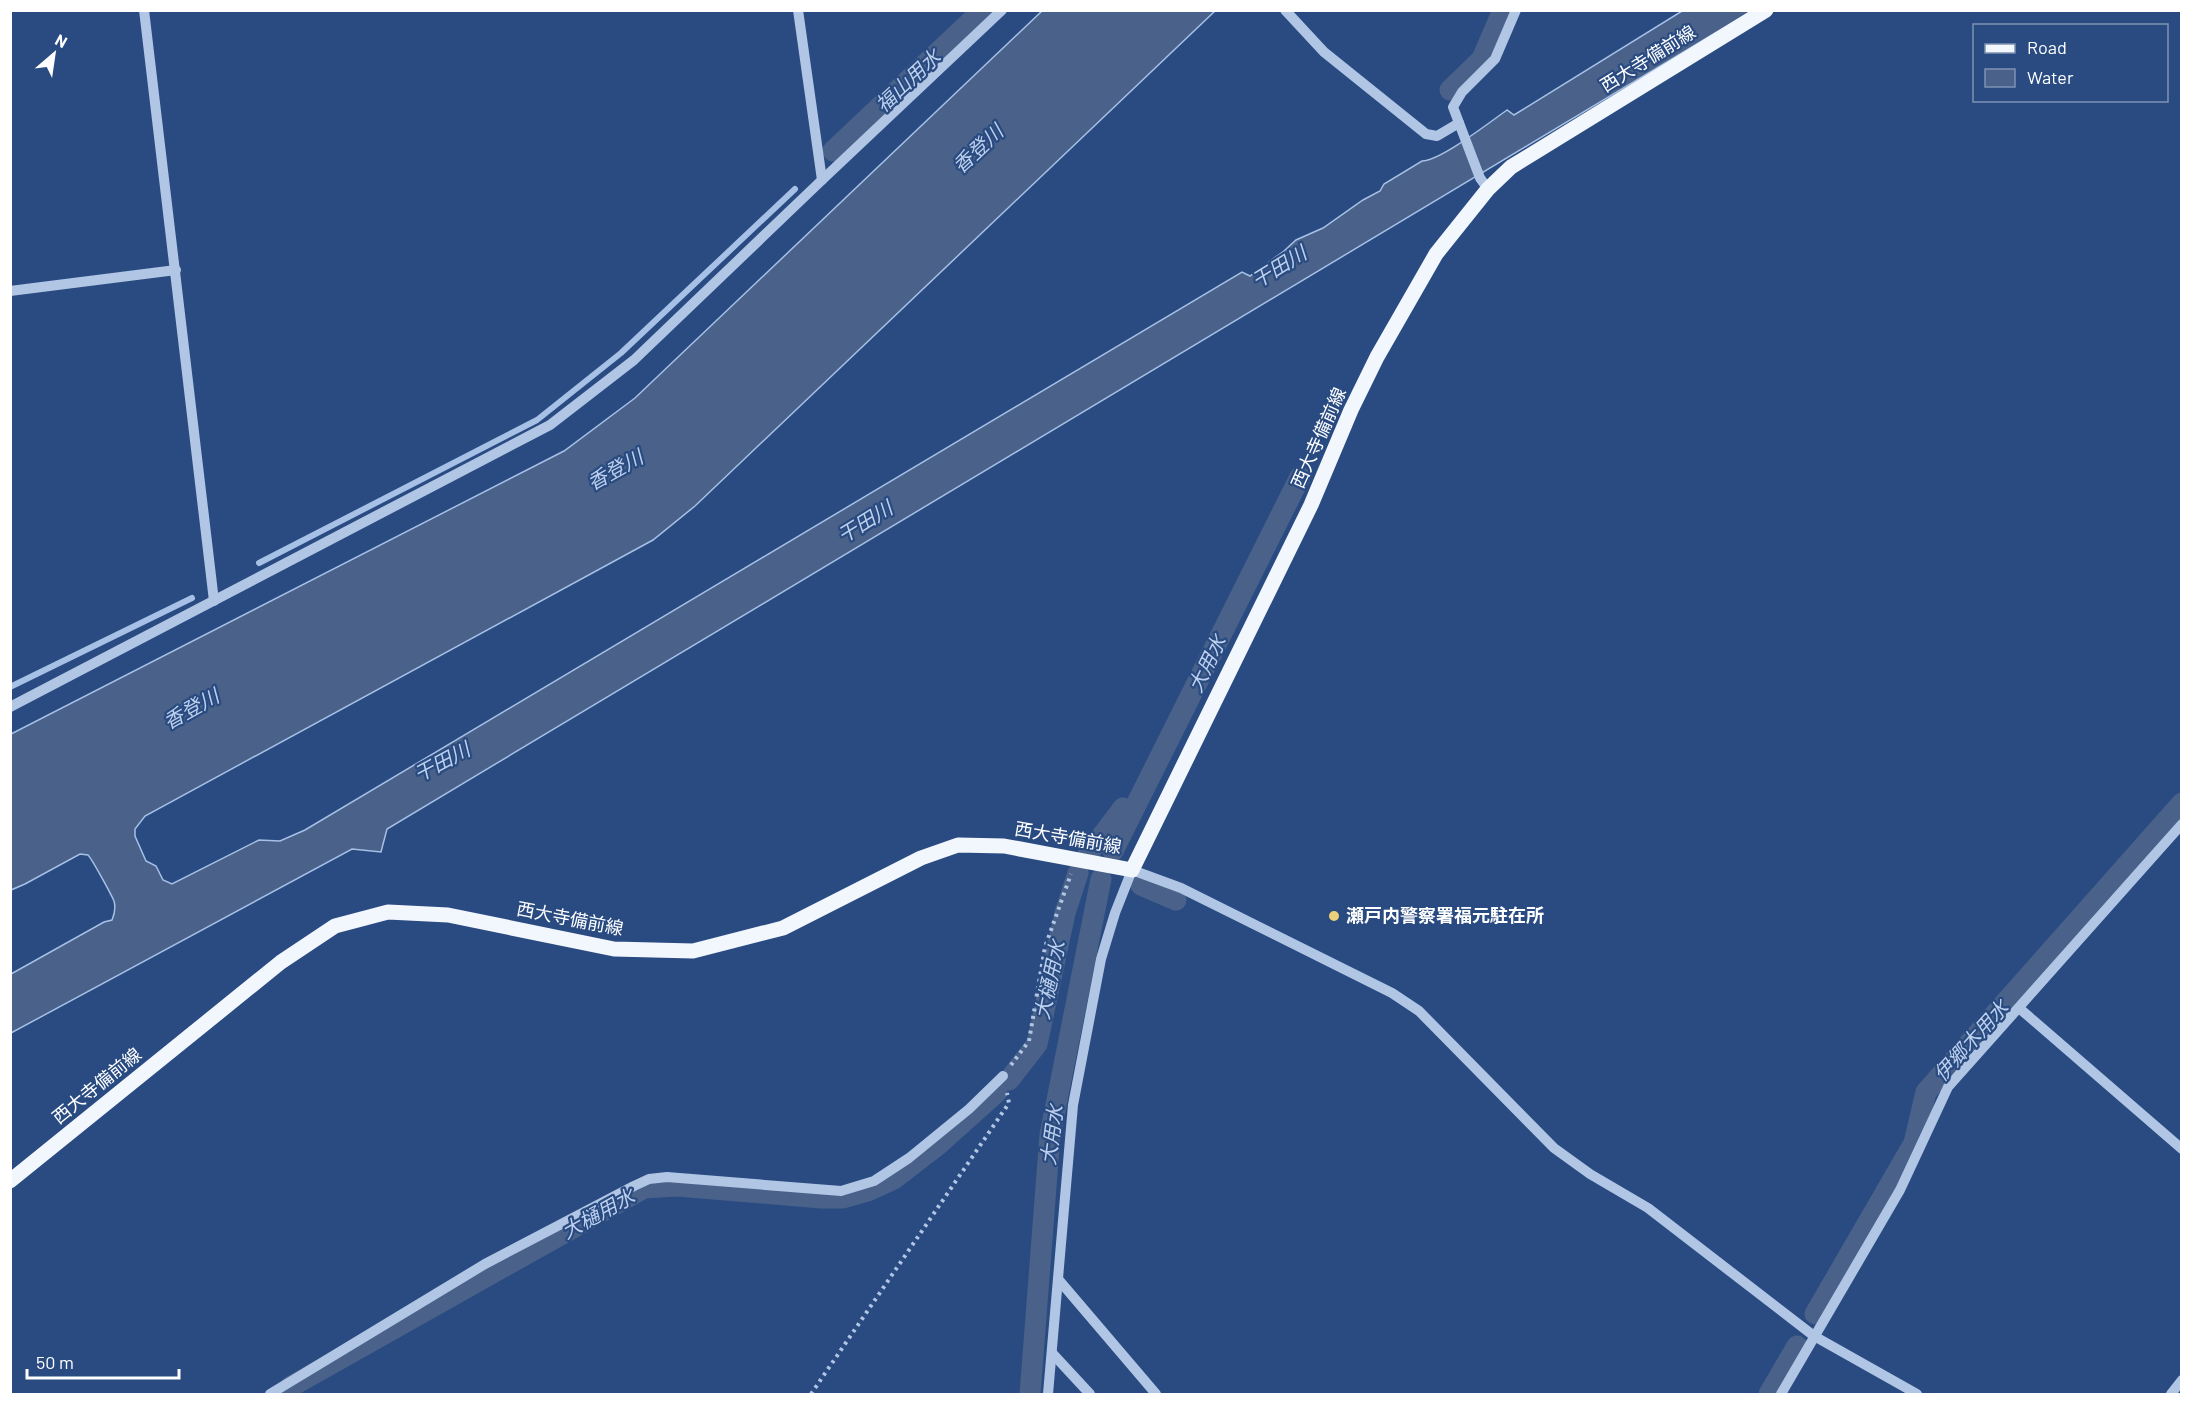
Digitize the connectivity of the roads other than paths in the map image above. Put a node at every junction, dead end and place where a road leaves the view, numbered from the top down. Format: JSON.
{"nodes":[{"id":1,"x":144,"y":10,"type":"edge"},
{"id":2,"x":798,"y":10,"type":"edge"},
{"id":3,"x":1002,"y":10,"type":"edge"},
{"id":4,"x":1285,"y":10,"type":"edge"},
{"id":5,"x":1516,"y":10,"type":"edge"},
{"id":6,"x":1766,"y":10,"type":"edge"},
{"id":7,"x":1460,"y":128,"type":"junction"},
{"id":8,"x":822,"y":180,"type":"junction"},
{"id":9,"x":1484,"y":183,"type":"junction"},
{"id":10,"x":176,"y":270,"type":"junction"},
{"id":11,"x":10,"y":291,"type":"edge"},
{"id":12,"x":214,"y":601,"type":"junction"},
{"id":13,"x":10,"y":707,"type":"edge"},
{"id":14,"x":2181,"y":824,"type":"edge"},
{"id":15,"x":1132,"y":870,"type":"junction"},
{"id":16,"x":2019,"y":1008,"type":"junction"},
{"id":17,"x":1003,"y":1076,"type":"road end"},
{"id":18,"x":2181,"y":1149,"type":"edge"},
{"id":19,"x":10,"y":1181,"type":"edge"},
{"id":20,"x":1058,"y":1279,"type":"junction"},
{"id":21,"x":1814,"y":1336,"type":"junction"},
{"id":22,"x":1052,"y":1353,"type":"junction"},
{"id":23,"x":2181,"y":1380,"type":"edge"},
{"id":24,"x":270,"y":1395,"type":"edge"},
{"id":25,"x":1048,"y":1395,"type":"edge"},
{"id":26,"x":1090,"y":1395,"type":"edge"},
{"id":27,"x":1156,"y":1395,"type":"edge"},
{"id":28,"x":1780,"y":1395,"type":"edge"},
{"id":29,"x":1917,"y":1395,"type":"edge"},
{"id":30,"x":2171,"y":1395,"type":"edge"}],
"edges":[{"from":1,"to":10,"type":"street"},
{"from":2,"to":8,"type":"street"},
{"from":3,"to":8,"type":"street"},
{"from":4,"to":7,"type":"street"},
{"from":5,"to":7,"type":"street"},
{"from":6,"to":9,"type":"main road","name":"西大寺備前線"},
{"from":7,"to":9,"type":"street"},
{"from":8,"to":12,"type":"street"},
{"from":9,"to":15,"type":"main road","name":"西大寺備前線"},
{"from":10,"to":11,"type":"street"},
{"from":10,"to":12,"type":"street"},
{"from":12,"to":13,"type":"street"},
{"from":14,"to":16,"type":"street"},
{"from":15,"to":19,"type":"main road","name":"西大寺備前線"},
{"from":15,"to":20,"type":"street"},
{"from":15,"to":21,"type":"street"},
{"from":16,"to":18,"type":"street"},
{"from":16,"to":21,"type":"street"},
{"from":17,"to":24,"type":"street"},
{"from":20,"to":22,"type":"street"},
{"from":20,"to":27,"type":"street"},
{"from":21,"to":28,"type":"street"},
{"from":21,"to":29,"type":"street"},
{"from":22,"to":25,"type":"street"},
{"from":22,"to":26,"type":"street"},
{"from":23,"to":30,"type":"street"}]}
